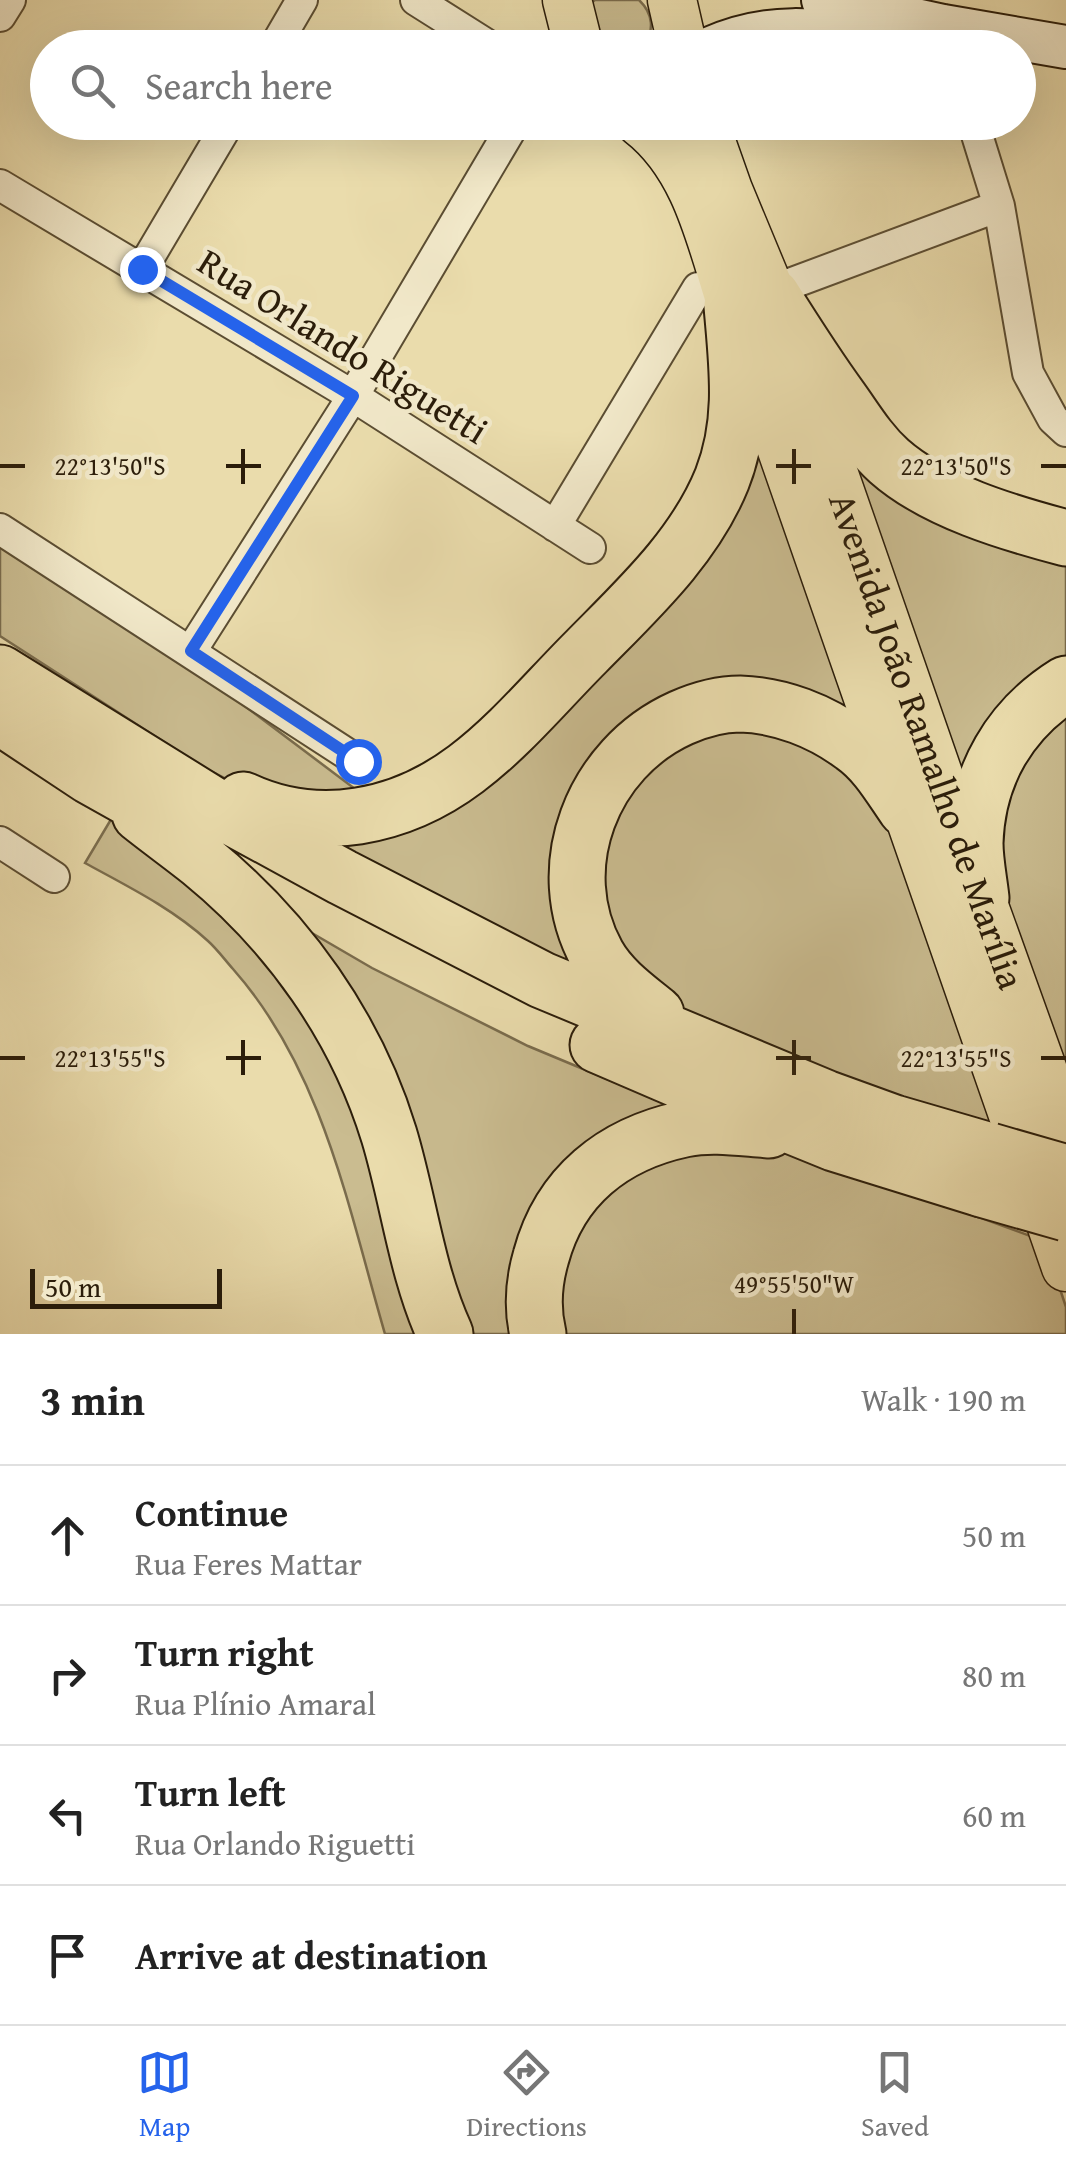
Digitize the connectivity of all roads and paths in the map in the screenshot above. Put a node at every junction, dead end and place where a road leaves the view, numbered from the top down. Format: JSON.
{"nodes":[{"id":1,"x":10,"y":0,"type":"edge"},
{"id":2,"x":302,"y":0,"type":"edge"},
{"id":3,"x":416,"y":0,"type":"edge"},
{"id":4,"x":672,"y":0,"type":"edge"},
{"id":5,"x":823,"y":0,"type":"edge"},
{"id":6,"x":0,"y":16,"type":"edge"},
{"id":7,"x":284,"y":30,"type":"edge"},
{"id":8,"x":464,"y":30,"type":"edge"},
{"id":9,"x":678,"y":30,"type":"edge"},
{"id":10,"x":777,"y":30,"type":"edge"},
{"id":11,"x":830,"y":30,"type":"edge"},
{"id":12,"x":906,"y":30,"type":"edge"},
{"id":13,"x":1036,"y":45,"type":"edge"},
{"id":14,"x":1066,"y":47,"type":"edge"},
{"id":15,"x":1036,"y":71,"type":"edge"},
{"id":16,"x":1066,"y":77,"type":"edge"},
{"id":17,"x":218,"y":140,"type":"edge"},
{"id":18,"x":504,"y":140,"type":"edge"},
{"id":19,"x":657,"y":140,"type":"edge"},
{"id":20,"x":710,"y":140,"type":"edge"},
{"id":21,"x":978,"y":140,"type":"edge"},
{"id":22,"x":0,"y":185,"type":"edge"},
{"id":23,"x":999,"y":206,"type":"junction"},
{"id":24,"x":142,"y":269,"type":"junction"},
{"id":25,"x":748,"y":294,"type":"junction"},
{"id":26,"x":353,"y":396,"type":"junction"},
{"id":27,"x":1066,"y":431,"type":"edge"},
{"id":28,"x":555,"y":526,"type":"junction"},
{"id":29,"x":0,"y":529,"type":"edge"},
{"id":30,"x":1066,"y":538,"type":"edge"},
{"id":31,"x":590,"y":548,"type":"dead end"},
{"id":32,"x":191,"y":651,"type":"junction"},
{"id":33,"x":0,"y":673,"type":"edge"},
{"id":34,"x":1066,"y":684,"type":"edge"},
{"id":35,"x":0,"y":717,"type":"edge"},
{"id":36,"x":75,"y":721,"type":"junction"},
{"id":37,"x":358,"y":761,"type":"dead end"},
{"id":38,"x":90,"y":776,"type":"junction"},
{"id":39,"x":906,"y":810,"type":"junction"},
{"id":40,"x":0,"y":842,"type":"edge"},
{"id":41,"x":54,"y":877,"type":"dead end"},
{"id":42,"x":981,"y":898,"type":"junction"},
{"id":43,"x":698,"y":1046,"type":"junction"},
{"id":44,"x":1066,"y":1136,"type":"edge"},
{"id":45,"x":834,"y":1143,"type":"junction"},
{"id":46,"x":986,"y":1170,"type":"junction"},
{"id":47,"x":1066,"y":1173,"type":"edge"},
{"id":48,"x":1066,"y":1213,"type":"edge"},
{"id":49,"x":1066,"y":1266,"type":"edge"},
{"id":50,"x":445,"y":1334,"type":"edge"},
{"id":51,"x":538,"y":1334,"type":"edge"}],
"edges":[{"from":1,"to":6,"type":"street"},
{"from":2,"to":7,"type":"street"},
{"from":3,"to":8,"type":"street"},
{"from":4,"to":9,"type":"main road"},
{"from":5,"to":12,"type":"street"},
{"from":10,"to":11,"type":"street"},
{"from":13,"to":14,"type":"street"},
{"from":15,"to":16,"type":"street"},
{"from":17,"to":24,"type":"street"},
{"from":18,"to":26,"type":"street"},
{"from":19,"to":25,"type":"main road","name":"Avenida João Ramalho de Marília"},
{"from":20,"to":25,"type":"main road","name":"Avenida João Ramalho de Marília"},
{"from":21,"to":23,"type":"street"},
{"from":22,"to":24,"type":"street","name":"Rua Orlando Riguetti"},
{"from":23,"to":25,"type":"street"},
{"from":23,"to":27,"type":"street"},
{"from":24,"to":26,"type":"street","name":"Rua Orlando Riguetti"},
{"from":25,"to":28,"type":"street"},
{"from":25,"to":30,"type":"highway"},
{"from":25,"to":36,"type":"highway"},
{"from":25,"to":39,"type":"main road","name":"Avenida João Ramalho de Marília"},
{"from":25,"to":42,"type":"main road","name":"Avenida João Ramalho de Marília"},
{"from":26,"to":28,"type":"street","name":"Rua Orlando Riguetti"},
{"from":26,"to":32,"type":"street"},
{"from":28,"to":31,"type":"street","name":"Rua Orlando Riguetti"},
{"from":29,"to":32,"type":"street"},
{"from":32,"to":37,"type":"street"},
{"from":33,"to":36,"type":"highway"},
{"from":34,"to":42,"type":"highway"},
{"from":35,"to":38,"type":"highway"},
{"from":36,"to":43,"type":"highway"},
{"from":38,"to":45,"type":"highway"},
{"from":38,"to":50,"type":"highway"},
{"from":39,"to":43,"type":"highway"},
{"from":39,"to":49,"type":"main road","name":"Avenida João Ramalho de Marília"},
{"from":40,"to":41,"type":"street"},
{"from":42,"to":44,"type":"main road","name":"Avenida João Ramalho de Marília"},
{"from":43,"to":46,"type":"highway"},
{"from":45,"to":46,"type":"highway"},
{"from":45,"to":51,"type":"highway"},
{"from":46,"to":47,"type":"highway","bridge":true},
{"from":46,"to":48,"type":"highway","bridge":true}]}
